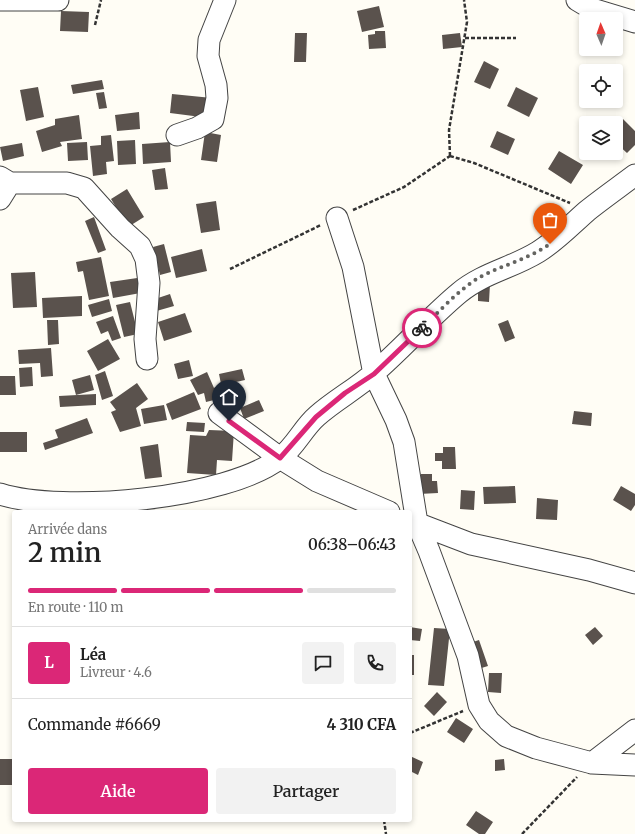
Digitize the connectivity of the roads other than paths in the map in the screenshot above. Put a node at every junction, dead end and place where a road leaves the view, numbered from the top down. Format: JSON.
{"nodes":[{"id":1,"x":0,"y":0,"type":"edge"},
{"id":2,"x":58,"y":0,"type":"edge"},
{"id":3,"x":225,"y":0,"type":"edge"},
{"id":4,"x":577,"y":0,"type":"edge"},
{"id":5,"x":635,"y":22,"type":"edge"},
{"id":6,"x":177,"y":135,"type":"dead end"},
{"id":7,"x":635,"y":175,"type":"edge"},
{"id":8,"x":4,"y":187,"type":"edge"},
{"id":9,"x":336,"y":218,"type":"dead end"},
{"id":10,"x":147,"y":359,"type":"dead end"},
{"id":11,"x":374,"y":374,"type":"junction"},
{"id":12,"x":219,"y":413,"type":"dead end"},
{"id":13,"x":280,"y":458,"type":"junction"},
{"id":14,"x":1,"y":495,"type":"edge"},
{"id":15,"x":384,"y":510,"type":"edge"},
{"id":16,"x":412,"y":510,"type":"edge"},
{"id":17,"x":413,"y":522,"type":"edge"},
{"id":18,"x":635,"y":583,"type":"edge"},
{"id":19,"x":635,"y":730,"type":"edge"},
{"id":20,"x":592,"y":763,"type":"junction"},
{"id":21,"x":635,"y":765,"type":"edge"}],
"edges":[{"from":1,"to":2,"type":"street"},
{"from":3,"to":6,"type":"street"},
{"from":4,"to":5,"type":"street"},
{"from":7,"to":11,"type":"street"},
{"from":8,"to":10,"type":"street"},
{"from":9,"to":11,"type":"street"},
{"from":11,"to":13,"type":"street"},
{"from":11,"to":16,"type":"street"},
{"from":12,"to":13,"type":"street"},
{"from":13,"to":14,"type":"street"},
{"from":13,"to":15,"type":"street"},
{"from":17,"to":18,"type":"street"},
{"from":17,"to":20,"type":"street"},
{"from":19,"to":20,"type":"street"},
{"from":20,"to":21,"type":"street"}]}
